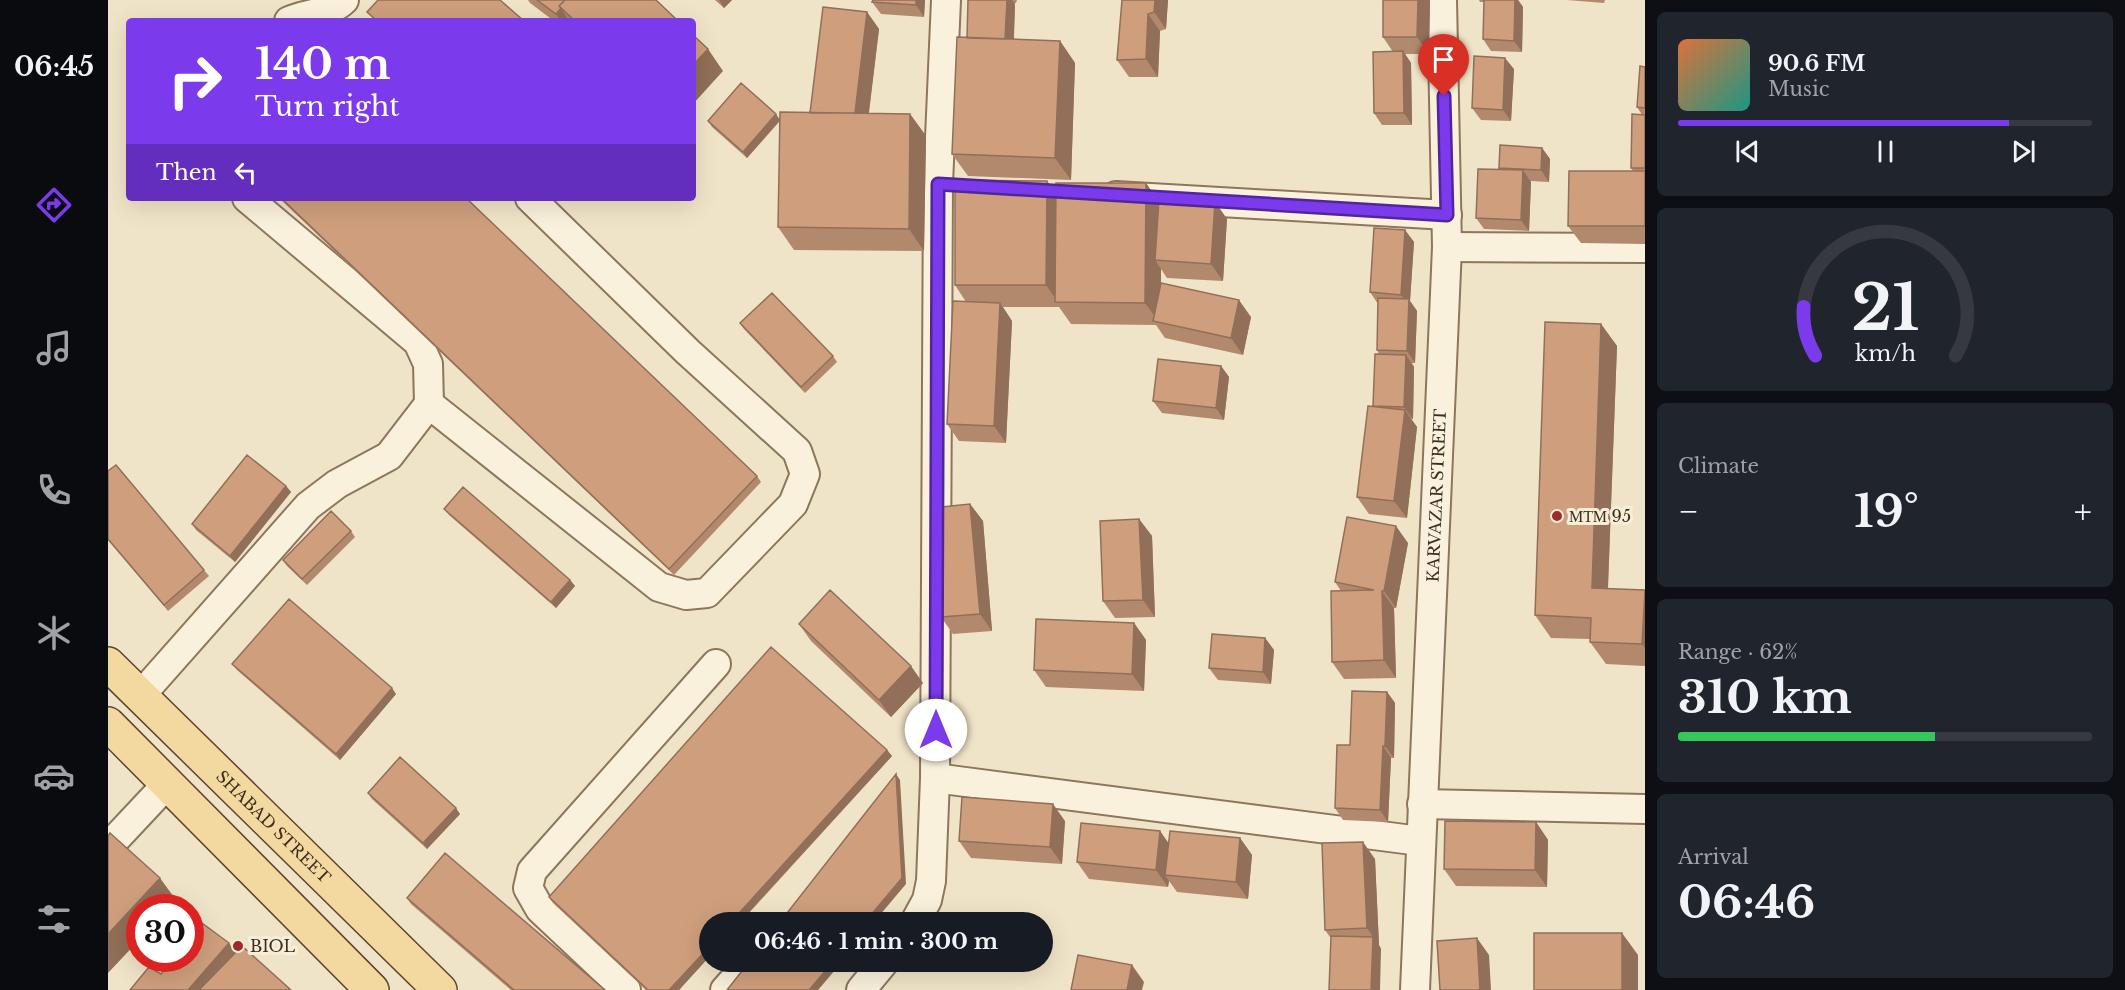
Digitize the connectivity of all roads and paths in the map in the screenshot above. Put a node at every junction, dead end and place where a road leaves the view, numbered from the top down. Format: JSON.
{"nodes":[{"id":1,"x":946,"y":0,"type":"edge"},
{"id":2,"x":1442,"y":0,"type":"edge"},
{"id":3,"x":343,"y":10,"type":"edge"},
{"id":4,"x":296,"y":18,"type":"edge"},
{"id":5,"x":1090,"y":194,"type":"edge"},
{"id":6,"x":251,"y":201,"type":"edge"},
{"id":7,"x":533,"y":201,"type":"edge"},
{"id":8,"x":1447,"y":215,"type":"junction"},
{"id":9,"x":1447,"y":247,"type":"junction"},
{"id":10,"x":1645,"y":248,"type":"edge"},
{"id":11,"x":429,"y":404,"type":"junction"},
{"id":12,"x":716,"y":663,"type":"dead end"},
{"id":13,"x":108,"y":664,"type":"edge"},
{"id":14,"x":140,"y":696,"type":"junction"},
{"id":15,"x":110,"y":725,"type":"edge"},
{"id":16,"x":935,"y":778,"type":"junction"},
{"id":17,"x":168,"y":783,"type":"junction"},
{"id":18,"x":1422,"y":804,"type":"junction"},
{"id":19,"x":1645,"y":809,"type":"edge"},
{"id":20,"x":1420,"y":841,"type":"junction"},
{"id":21,"x":108,"y":847,"type":"edge"},
{"id":22,"x":920,"y":912,"type":"edge"},
{"id":23,"x":741,"y":972,"type":"edge"},
{"id":24,"x":876,"y":972,"type":"edge"},
{"id":25,"x":372,"y":990,"type":"edge"},
{"id":26,"x":440,"y":990,"type":"edge"},
{"id":27,"x":626,"y":990,"type":"edge"},
{"id":28,"x":725,"y":990,"type":"edge"},
{"id":29,"x":861,"y":990,"type":"edge"},
{"id":30,"x":1415,"y":990,"type":"edge"}],
"edges":[{"from":1,"to":16,"type":"street"},
{"from":2,"to":8,"type":"street","name":"KARVAZAR STREET"},
{"from":3,"to":4,"type":"street"},
{"from":5,"to":8,"type":"street"},
{"from":6,"to":11,"type":"street"},
{"from":7,"to":11,"type":"street"},
{"from":8,"to":9,"type":"street","name":"KARVAZAR STREET"},
{"from":9,"to":10,"type":"street"},
{"from":9,"to":18,"type":"street","name":"KARVAZAR STREET"},
{"from":11,"to":14,"type":"street"},
{"from":12,"to":27,"type":"street"},
{"from":13,"to":14,"type":"main road","name":"SHABAD STREET"},
{"from":14,"to":15,"type":"main road"},
{"from":14,"to":26,"type":"main road","name":"SHABAD STREET"},
{"from":15,"to":17,"type":"main road"},
{"from":16,"to":20,"type":"street"},
{"from":16,"to":22,"type":"street"},
{"from":17,"to":21,"type":"street"},
{"from":17,"to":25,"type":"main road"},
{"from":18,"to":19,"type":"street"},
{"from":18,"to":20,"type":"street","name":"KARVAZAR STREET"},
{"from":20,"to":30,"type":"street","name":"KARVAZAR STREET"},
{"from":23,"to":28,"type":"street"},
{"from":24,"to":29,"type":"street"}]}
